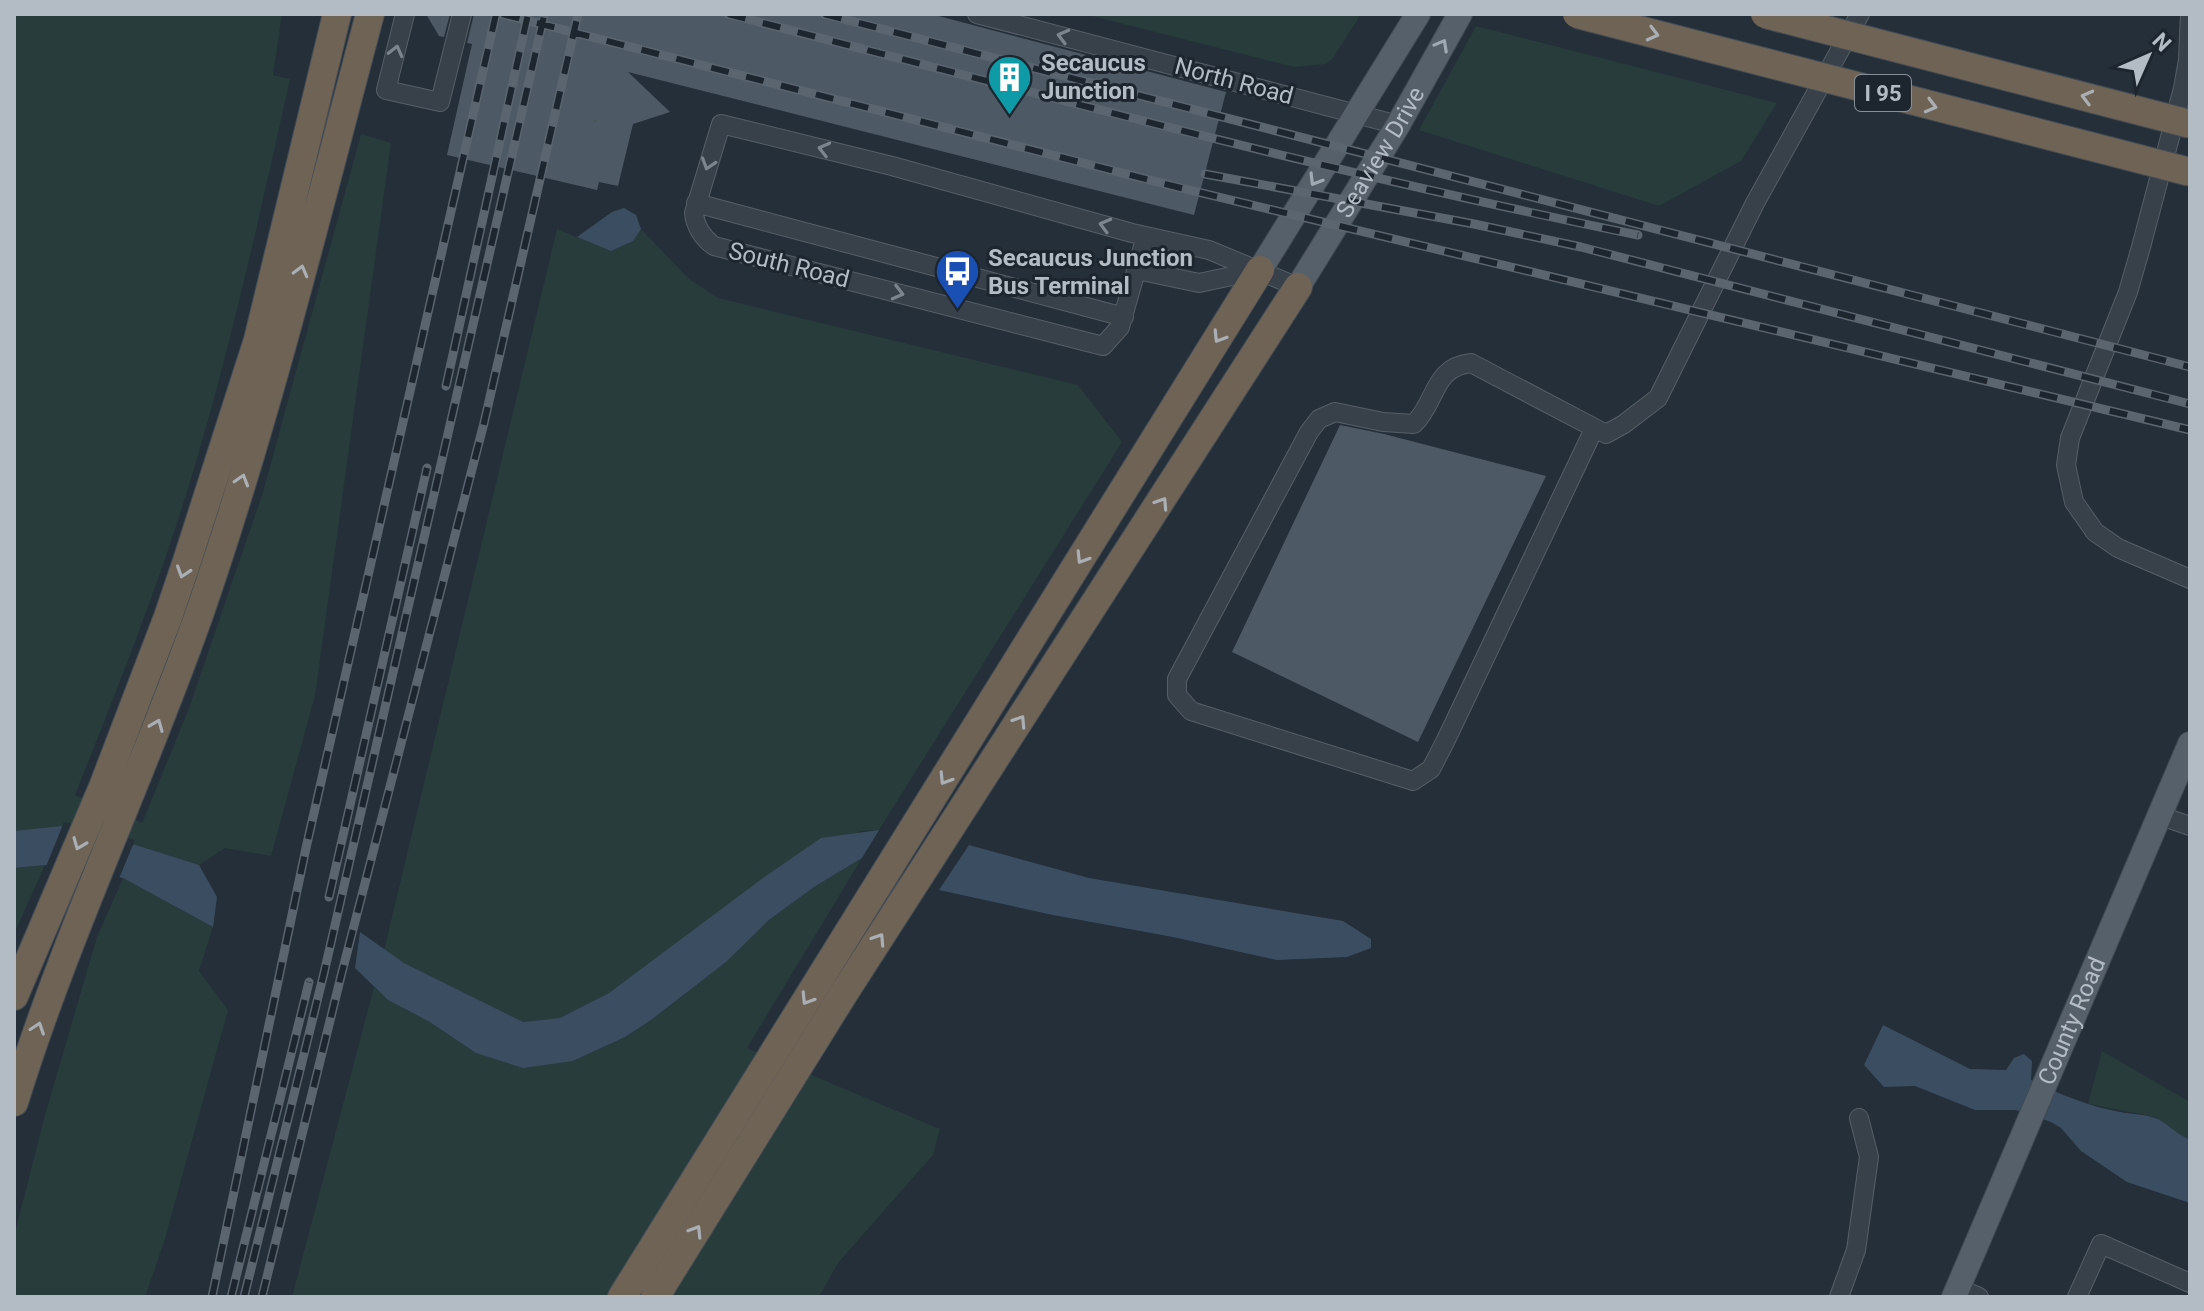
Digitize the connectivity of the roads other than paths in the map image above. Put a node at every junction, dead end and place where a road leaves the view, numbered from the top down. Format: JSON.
{"nodes":[{"id":1,"x":321,"y":14,"type":"edge"},
{"id":2,"x":337,"y":14,"type":"edge"},
{"id":3,"x":370,"y":14,"type":"edge"},
{"id":4,"x":405,"y":14,"type":"edge"},
{"id":5,"x":462,"y":14,"type":"edge"},
{"id":6,"x":977,"y":14,"type":"edge"},
{"id":7,"x":1418,"y":14,"type":"edge"},
{"id":8,"x":1460,"y":14,"type":"edge"},
{"id":9,"x":1577,"y":14,"type":"edge"},
{"id":10,"x":1765,"y":14,"type":"edge"},
{"id":11,"x":1860,"y":14,"type":"edge"},
{"id":12,"x":2190,"y":14,"type":"edge"},
{"id":13,"x":1355,"y":113,"type":"junction"},
{"id":14,"x":2190,"y":124,"type":"edge"},
{"id":15,"x":1398,"y":125,"type":"junction"},
{"id":16,"x":2190,"y":172,"type":"edge"},
{"id":17,"x":696,"y":203,"type":"junction"},
{"id":18,"x":1146,"y":236,"type":"junction"},
{"id":19,"x":1137,"y":270,"type":"junction"},
{"id":20,"x":1260,"y":270,"type":"junction"},
{"id":21,"x":1298,"y":287,"type":"junction"},
{"id":22,"x":1124,"y":317,"type":"junction"},
{"id":23,"x":232,"y":418,"type":"junction"},
{"id":24,"x":1594,"y":429,"type":"junction"},
{"id":25,"x":2190,"y":579,"type":"edge"},
{"id":26,"x":2190,"y":744,"type":"edge"},
{"id":27,"x":2181,"y":789,"type":"edge"},
{"id":28,"x":115,"y":792,"type":"junction"},
{"id":29,"x":2161,"y":816,"type":"junction"},
{"id":30,"x":2190,"y":826,"type":"edge"},
{"id":31,"x":69,"y":906,"type":"junction"},
{"id":32,"x":14,"y":996,"type":"edge"},
{"id":33,"x":14,"y":1102,"type":"edge"},
{"id":34,"x":1859,"y":1118,"type":"dead end"},
{"id":35,"x":2190,"y":1283,"type":"edge"},
{"id":36,"x":1964,"y":1294,"type":"edge"},
{"id":37,"x":622,"y":1297,"type":"edge"},
{"id":38,"x":655,"y":1297,"type":"edge"},
{"id":39,"x":1839,"y":1297,"type":"edge"},
{"id":40,"x":2077,"y":1297,"type":"edge"}],
"edges":[{"from":1,"to":23,"type":"highway"},
{"from":2,"to":23,"type":"highway"},
{"from":28,"to":3,"type":"highway","one_way":true},
{"from":5,"to":4,"type":"lane","one_way":true},
{"from":13,"to":6,"type":"lane","name":"North Road","one_way":true},
{"from":7,"to":13,"type":"main road","name":"Seaview Drive"},
{"from":15,"to":8,"type":"main road","name":"Seaview Drive","one_way":true},
{"from":9,"to":16,"type":"highway","number":"I 95","one_way":true,"bridge":true},
{"from":14,"to":10,"type":"highway","number":"I 95","one_way":true,"bridge":true},
{"from":11,"to":24,"type":"lane"},
{"from":12,"to":25,"type":"lane"},
{"from":13,"to":15,"type":"lane","name":"North Road"},
{"from":13,"to":20,"type":"main road","name":"Seaview Drive","one_way":true},
{"from":15,"to":21,"type":"main road","name":"Seaview Drive"},
{"from":18,"to":17,"type":"lane","one_way":true},
{"from":17,"to":22,"type":"lane"},
{"from":17,"to":22,"type":"lane","name":"South Road","one_way":true},
{"from":18,"to":19,"type":"lane","name":"South Road"},
{"from":18,"to":20,"type":"lane"},
{"from":19,"to":20,"type":"lane"},
{"from":19,"to":22,"type":"lane","name":"South Road"},
{"from":20,"to":21,"type":"lane"},
{"from":20,"to":37,"type":"highway","one_way":true},
{"from":38,"to":21,"type":"highway","one_way":true},
{"from":23,"to":28,"type":"highway","one_way":true},
{"from":24,"to":24,"type":"lane"},
{"from":26,"to":27,"type":"main road","name":"County Road"},
{"from":27,"to":29,"type":"main road","name":"County Road"},
{"from":28,"to":31,"type":"highway"},
{"from":29,"to":30,"type":"lane"},
{"from":29,"to":36,"type":"main road","name":"County Road"},
{"from":31,"to":32,"type":"highway"},
{"from":33,"to":31,"type":"highway","one_way":true},
{"from":34,"to":39,"type":"lane"},
{"from":35,"to":40,"type":"lane"}]}
